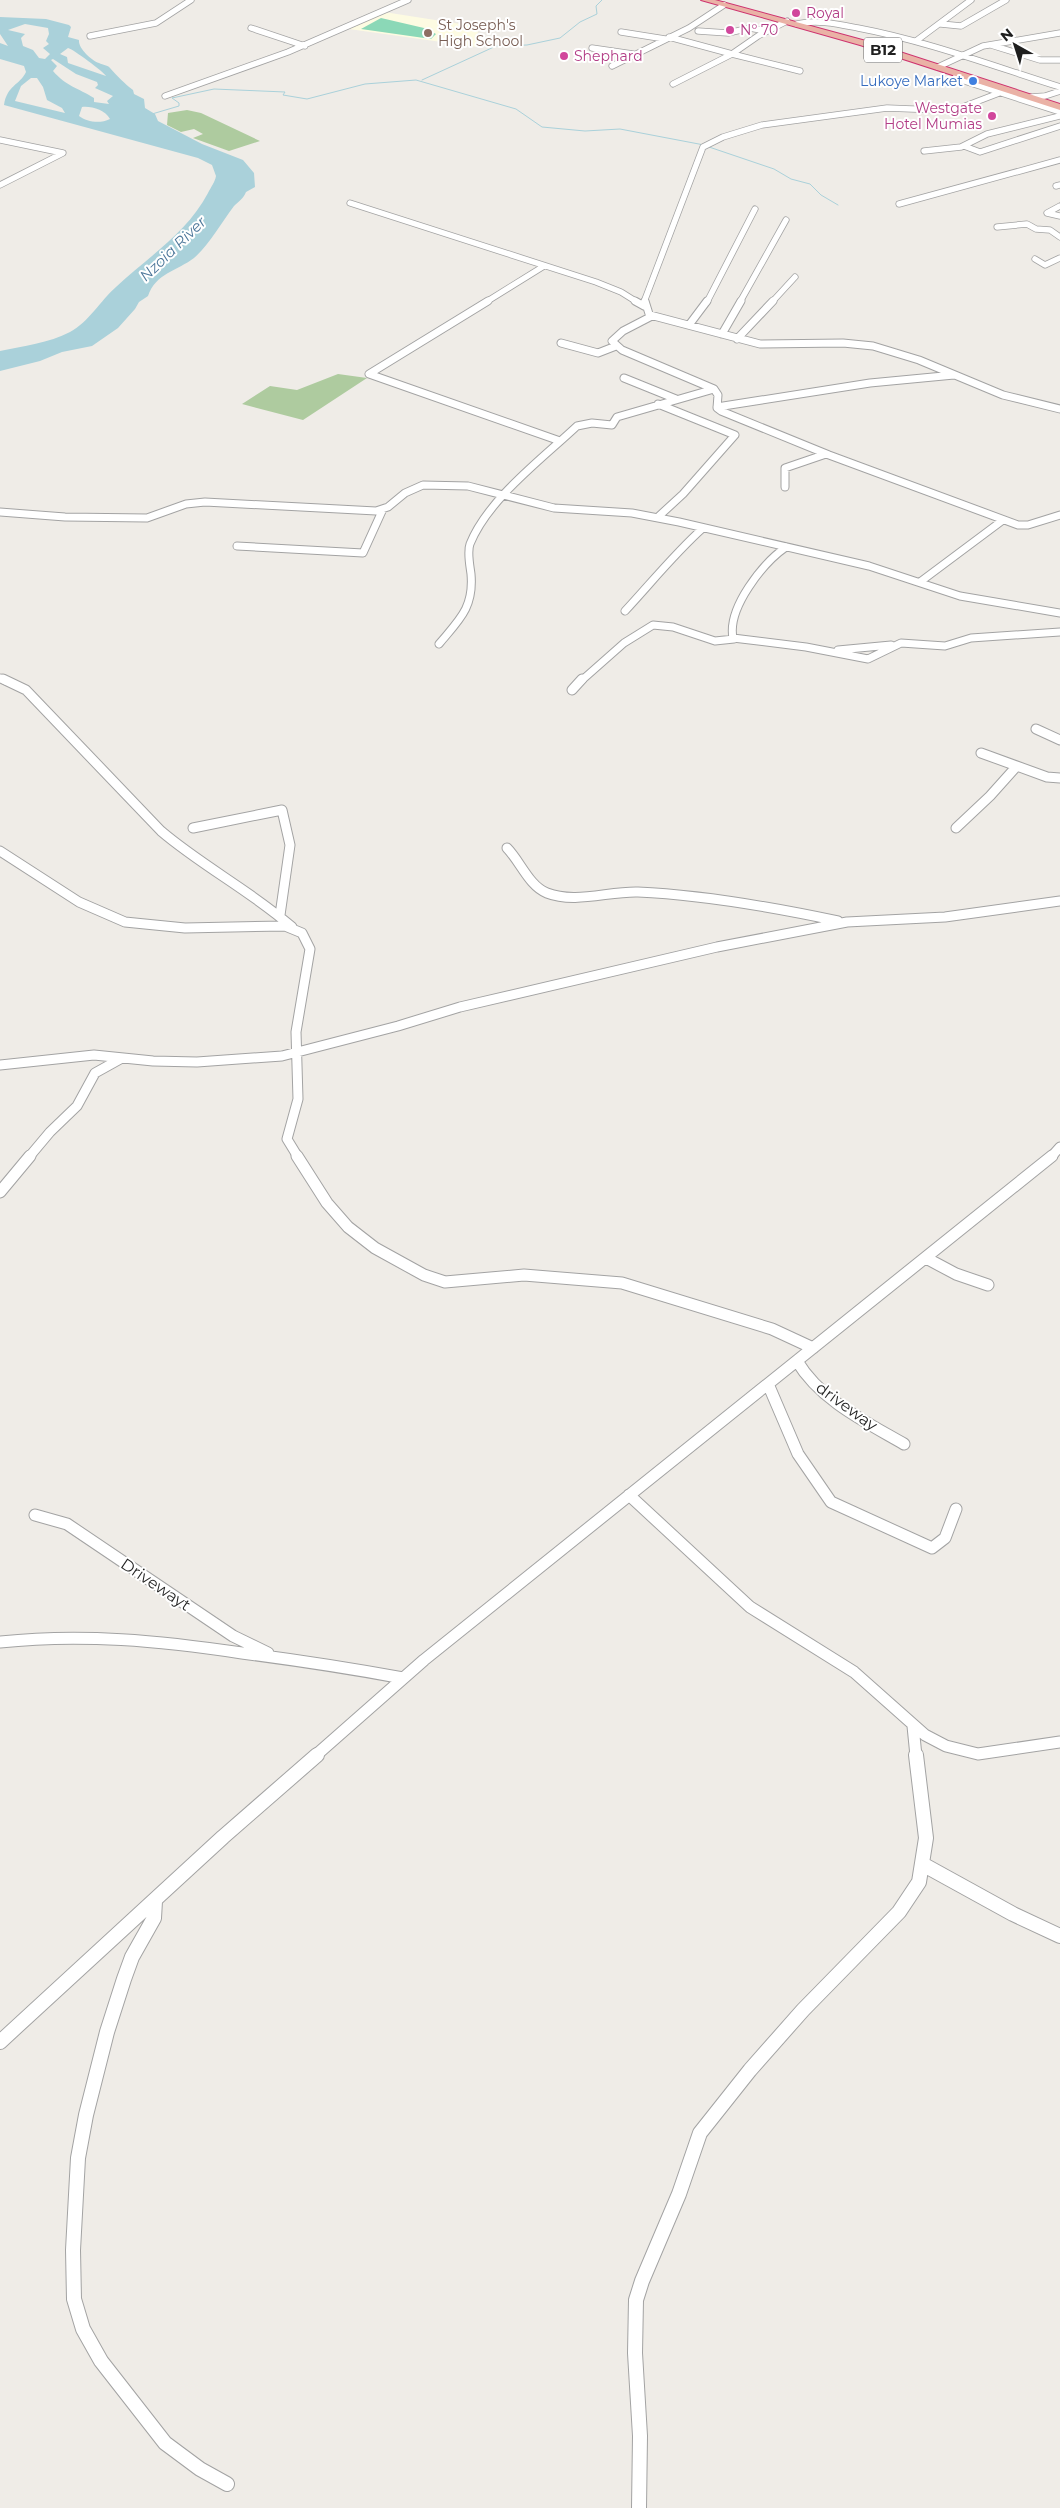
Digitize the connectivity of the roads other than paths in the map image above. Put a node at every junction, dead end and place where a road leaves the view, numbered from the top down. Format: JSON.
{"nodes":[{"id":1,"x":190,"y":0,"type":"edge"},
{"id":2,"x":408,"y":0,"type":"edge"},
{"id":3,"x":704,"y":0,"type":"edge"},
{"id":4,"x":971,"y":0,"type":"edge"},
{"id":5,"x":1006,"y":0,"type":"edge"},
{"id":6,"x":724,"y":5,"type":"junction"},
{"id":7,"x":786,"y":21,"type":"junction"},
{"id":8,"x":797,"y":24,"type":"junction"},
{"id":9,"x":941,"y":24,"type":"junction"},
{"id":10,"x":251,"y":28,"type":"dead end"},
{"id":11,"x":698,"y":31,"type":"dead end"},
{"id":12,"x":620,"y":32,"type":"dead end"},
{"id":13,"x":766,"y":32,"type":"junction"},
{"id":14,"x":1060,"y":33,"type":"edge"},
{"id":15,"x":90,"y":36,"type":"dead end"},
{"id":16,"x":667,"y":38,"type":"junction"},
{"id":17,"x":916,"y":40,"type":"junction"},
{"id":18,"x":989,"y":45,"type":"junction"},
{"id":19,"x":305,"y":46,"type":"junction"},
{"id":20,"x":592,"y":48,"type":"dead end"},
{"id":21,"x":633,"y":54,"type":"junction"},
{"id":22,"x":732,"y":54,"type":"junction"},
{"id":23,"x":962,"y":56,"type":"junction"},
{"id":24,"x":1060,"y":60,"type":"edge"},
{"id":25,"x":612,"y":66,"type":"dead end"},
{"id":26,"x":938,"y":67,"type":"junction"},
{"id":27,"x":800,"y":71,"type":"dead end"},
{"id":28,"x":673,"y":84,"type":"dead end"},
{"id":29,"x":1060,"y":89,"type":"edge"},
{"id":30,"x":1007,"y":92,"type":"junction"},
{"id":31,"x":165,"y":96,"type":"dead end"},
{"id":32,"x":1032,"y":100,"type":"junction"},
{"id":33,"x":1057,"y":110,"type":"edge"},
{"id":34,"x":1060,"y":126,"type":"edge"},
{"id":35,"x":0,"y":140,"type":"edge"},
{"id":36,"x":964,"y":146,"type":"junction"},
{"id":37,"x":924,"y":151,"type":"dead end"},
{"id":38,"x":1060,"y":160,"type":"edge"},
{"id":39,"x":0,"y":185,"type":"edge"},
{"id":40,"x":350,"y":202,"type":"dead end"},
{"id":41,"x":899,"y":204,"type":"dead end"},
{"id":42,"x":1060,"y":206,"type":"edge"},
{"id":43,"x":754,"y":209,"type":"dead end"},
{"id":44,"x":1060,"y":216,"type":"edge"},
{"id":45,"x":786,"y":220,"type":"dead end"},
{"id":46,"x":997,"y":227,"type":"dead end"},
{"id":47,"x":1060,"y":237,"type":"edge"},
{"id":48,"x":1060,"y":258,"type":"edge"},
{"id":49,"x":1035,"y":259,"type":"dead end"},
{"id":50,"x":544,"y":266,"type":"junction"},
{"id":51,"x":795,"y":276,"type":"dead end"},
{"id":52,"x":644,"y":306,"type":"junction"},
{"id":53,"x":650,"y":315,"type":"junction"},
{"id":54,"x":689,"y":325,"type":"junction"},
{"id":55,"x":722,"y":334,"type":"junction"},
{"id":56,"x":736,"y":339,"type":"junction"},
{"id":57,"x":561,"y":343,"type":"dead end"},
{"id":58,"x":616,"y":346,"type":"junction"},
{"id":59,"x":955,"y":375,"type":"junction"},
{"id":60,"x":624,"y":378,"type":"dead end"},
{"id":61,"x":714,"y":389,"type":"junction"},
{"id":62,"x":676,"y":399,"type":"junction"},
{"id":63,"x":658,"y":404,"type":"junction"},
{"id":64,"x":717,"y":407,"type":"junction"},
{"id":65,"x":1060,"y":410,"type":"edge"},
{"id":66,"x":560,"y":441,"type":"junction"},
{"id":67,"x":826,"y":454,"type":"junction"},
{"id":68,"x":784,"y":487,"type":"dead end"},
{"id":69,"x":504,"y":495,"type":"junction"},
{"id":70,"x":383,"y":509,"type":"junction"},
{"id":71,"x":0,"y":512,"type":"edge"},
{"id":72,"x":1060,"y":515,"type":"edge"},
{"id":73,"x":658,"y":517,"type":"junction"},
{"id":74,"x":1003,"y":520,"type":"junction"},
{"id":75,"x":703,"y":528,"type":"junction"},
{"id":76,"x":236,"y":546,"type":"dead end"},
{"id":77,"x":786,"y":548,"type":"junction"},
{"id":78,"x":920,"y":582,"type":"junction"},
{"id":79,"x":625,"y":611,"type":"dead end"},
{"id":80,"x":1060,"y":613,"type":"edge"},
{"id":81,"x":1060,"y":632,"type":"edge"},
{"id":82,"x":734,"y":639,"type":"junction"},
{"id":83,"x":438,"y":644,"type":"dead end"},
{"id":84,"x":892,"y":645,"type":"junction"},
{"id":85,"x":829,"y":651,"type":"junction"},
{"id":86,"x":0,"y":678,"type":"edge"},
{"id":87,"x":572,"y":690,"type":"dead end"},
{"id":88,"x":1036,"y":729,"type":"dead end"},
{"id":89,"x":1060,"y":740,"type":"edge"},
{"id":90,"x":980,"y":753,"type":"dead end"},
{"id":91,"x":1016,"y":767,"type":"junction"},
{"id":92,"x":1060,"y":771,"type":"edge"},
{"id":93,"x":1057,"y":778,"type":"edge"},
{"id":94,"x":193,"y":828,"type":"dead end"},
{"id":95,"x":956,"y":828,"type":"dead end"},
{"id":96,"x":506,"y":848,"type":"dead end"},
{"id":97,"x":0,"y":851,"type":"edge"},
{"id":98,"x":1060,"y":901,"type":"edge"},
{"id":99,"x":280,"y":915,"type":"junction"},
{"id":100,"x":844,"y":923,"type":"junction"},
{"id":101,"x":292,"y":927,"type":"junction"},
{"id":102,"x":296,"y":1052,"type":"junction"},
{"id":103,"x":123,"y":1058,"type":"junction"},
{"id":104,"x":0,"y":1065,"type":"edge"},
{"id":105,"x":1060,"y":1147,"type":"edge"},
{"id":106,"x":0,"y":1192,"type":"edge"},
{"id":107,"x":926,"y":1258,"type":"junction"},
{"id":108,"x":988,"y":1285,"type":"dead end"},
{"id":109,"x":813,"y":1348,"type":"junction"},
{"id":110,"x":797,"y":1361,"type":"junction"},
{"id":111,"x":768,"y":1384,"type":"junction"},
{"id":112,"x":904,"y":1444,"type":"dead end"},
{"id":113,"x":629,"y":1495,"type":"junction"},
{"id":114,"x":956,"y":1509,"type":"dead end"},
{"id":115,"x":35,"y":1515,"type":"dead end"},
{"id":116,"x":0,"y":1642,"type":"edge"},
{"id":117,"x":276,"y":1656,"type":"junction"},
{"id":118,"x":403,"y":1678,"type":"junction"},
{"id":119,"x":913,"y":1726,"type":"junction"},
{"id":120,"x":1060,"y":1742,"type":"edge"},
{"id":121,"x":924,"y":1865,"type":"junction"},
{"id":122,"x":155,"y":1901,"type":"junction"},
{"id":123,"x":1060,"y":1936,"type":"edge"},
{"id":124,"x":0,"y":2042,"type":"edge"},
{"id":125,"x":227,"y":2484,"type":"dead end"},
{"id":126,"x":639,"y":2508,"type":"edge"}],
"edges":[{"from":1,"to":15,"type":"street"},
{"from":2,"to":19,"type":"street"},
{"from":3,"to":6,"type":"highway","number":"B12"},
{"from":4,"to":9,"type":"street"},
{"from":5,"to":9,"type":"street"},
{"from":6,"to":7,"type":"highway","number":"B12"},
{"from":6,"to":16,"type":"street"},
{"from":7,"to":8,"type":"highway","number":"B12"},
{"from":7,"to":13,"type":"street"},
{"from":8,"to":17,"type":"street"},
{"from":8,"to":26,"type":"highway","number":"B12"},
{"from":9,"to":17,"type":"street"},
{"from":10,"to":19,"type":"street"},
{"from":11,"to":13,"type":"street"},
{"from":12,"to":16,"type":"street"},
{"from":13,"to":22,"type":"street"},
{"from":14,"to":18,"type":"street"},
{"from":16,"to":21,"type":"street"},
{"from":16,"to":22,"type":"street"},
{"from":17,"to":23,"type":"street"},
{"from":18,"to":23,"type":"street"},
{"from":18,"to":24,"type":"street"},
{"from":19,"to":31,"type":"street"},
{"from":20,"to":21,"type":"street"},
{"from":21,"to":25,"type":"street"},
{"from":22,"to":27,"type":"street"},
{"from":22,"to":28,"type":"street"},
{"from":23,"to":26,"type":"street"},
{"from":23,"to":29,"type":"street"},
{"from":26,"to":30,"type":"highway","number":"B12"},
{"from":29,"to":32,"type":"street"},
{"from":30,"to":32,"type":"highway","number":"B12"},
{"from":30,"to":52,"type":"street"},
{"from":32,"to":33,"type":"highway","number":"B12"},
{"from":33,"to":36,"type":"street"},
{"from":34,"to":36,"type":"street"},
{"from":35,"to":39,"type":"street"},
{"from":36,"to":37,"type":"street"},
{"from":38,"to":41,"type":"street"},
{"from":40,"to":50,"type":"street"},
{"from":42,"to":44,"type":"street"},
{"from":43,"to":54,"type":"street"},
{"from":45,"to":55,"type":"street"},
{"from":46,"to":47,"type":"street"},
{"from":48,"to":49,"type":"street"},
{"from":50,"to":52,"type":"street"},
{"from":50,"to":66,"type":"street"},
{"from":51,"to":56,"type":"street"},
{"from":52,"to":53,"type":"street"},
{"from":53,"to":54,"type":"street"},
{"from":53,"to":58,"type":"street"},
{"from":54,"to":55,"type":"street"},
{"from":55,"to":56,"type":"street"},
{"from":56,"to":59,"type":"street"},
{"from":57,"to":58,"type":"street"},
{"from":58,"to":61,"type":"street"},
{"from":59,"to":64,"type":"street"},
{"from":59,"to":65,"type":"street"},
{"from":60,"to":62,"type":"street"},
{"from":61,"to":62,"type":"street"},
{"from":61,"to":64,"type":"street"},
{"from":62,"to":63,"type":"street"},
{"from":63,"to":66,"type":"street"},
{"from":63,"to":73,"type":"street"},
{"from":64,"to":67,"type":"street"},
{"from":66,"to":69,"type":"street"},
{"from":67,"to":68,"type":"street"},
{"from":67,"to":74,"type":"street"},
{"from":69,"to":70,"type":"street"},
{"from":69,"to":73,"type":"street"},
{"from":69,"to":83,"type":"street"},
{"from":70,"to":71,"type":"street"},
{"from":70,"to":76,"type":"street"},
{"from":72,"to":74,"type":"street"},
{"from":73,"to":75,"type":"street"},
{"from":74,"to":78,"type":"street"},
{"from":75,"to":77,"type":"street"},
{"from":75,"to":79,"type":"street"},
{"from":77,"to":78,"type":"street"},
{"from":77,"to":82,"type":"street"},
{"from":78,"to":80,"type":"street"},
{"from":81,"to":84,"type":"street"},
{"from":82,"to":85,"type":"street"},
{"from":82,"to":87,"type":"street"},
{"from":84,"to":85,"type":"street"},
{"from":84,"to":85,"type":"street"},
{"from":86,"to":99,"type":"street"},
{"from":88,"to":89,"type":"street"},
{"from":90,"to":91,"type":"street"},
{"from":91,"to":93,"type":"street"},
{"from":91,"to":95,"type":"street"},
{"from":92,"to":93,"type":"street"},
{"from":94,"to":99,"type":"street"},
{"from":96,"to":100,"type":"street"},
{"from":97,"to":101,"type":"street"},
{"from":98,"to":100,"type":"street"},
{"from":99,"to":101,"type":"street"},
{"from":100,"to":102,"type":"street"},
{"from":101,"to":102,"type":"street"},
{"from":102,"to":103,"type":"street"},
{"from":102,"to":109,"type":"street"},
{"from":103,"to":104,"type":"street"},
{"from":103,"to":106,"type":"street"},
{"from":105,"to":107,"type":"street"},
{"from":107,"to":108,"type":"street"},
{"from":107,"to":109,"type":"street"},
{"from":109,"to":110,"type":"street"},
{"from":110,"to":111,"type":"street"},
{"from":110,"to":112,"type":"street","name":"driveway"},
{"from":111,"to":113,"type":"street"},
{"from":111,"to":114,"type":"street"},
{"from":113,"to":118,"type":"street"},
{"from":113,"to":119,"type":"street"},
{"from":115,"to":117,"type":"street","name":"Drivewayt"},
{"from":116,"to":117,"type":"street"},
{"from":117,"to":118,"type":"street"},
{"from":118,"to":122,"type":"street"},
{"from":119,"to":120,"type":"street"},
{"from":119,"to":121,"type":"street"},
{"from":121,"to":123,"type":"street"},
{"from":121,"to":126,"type":"street"},
{"from":122,"to":124,"type":"street"},
{"from":122,"to":125,"type":"street"}]}
